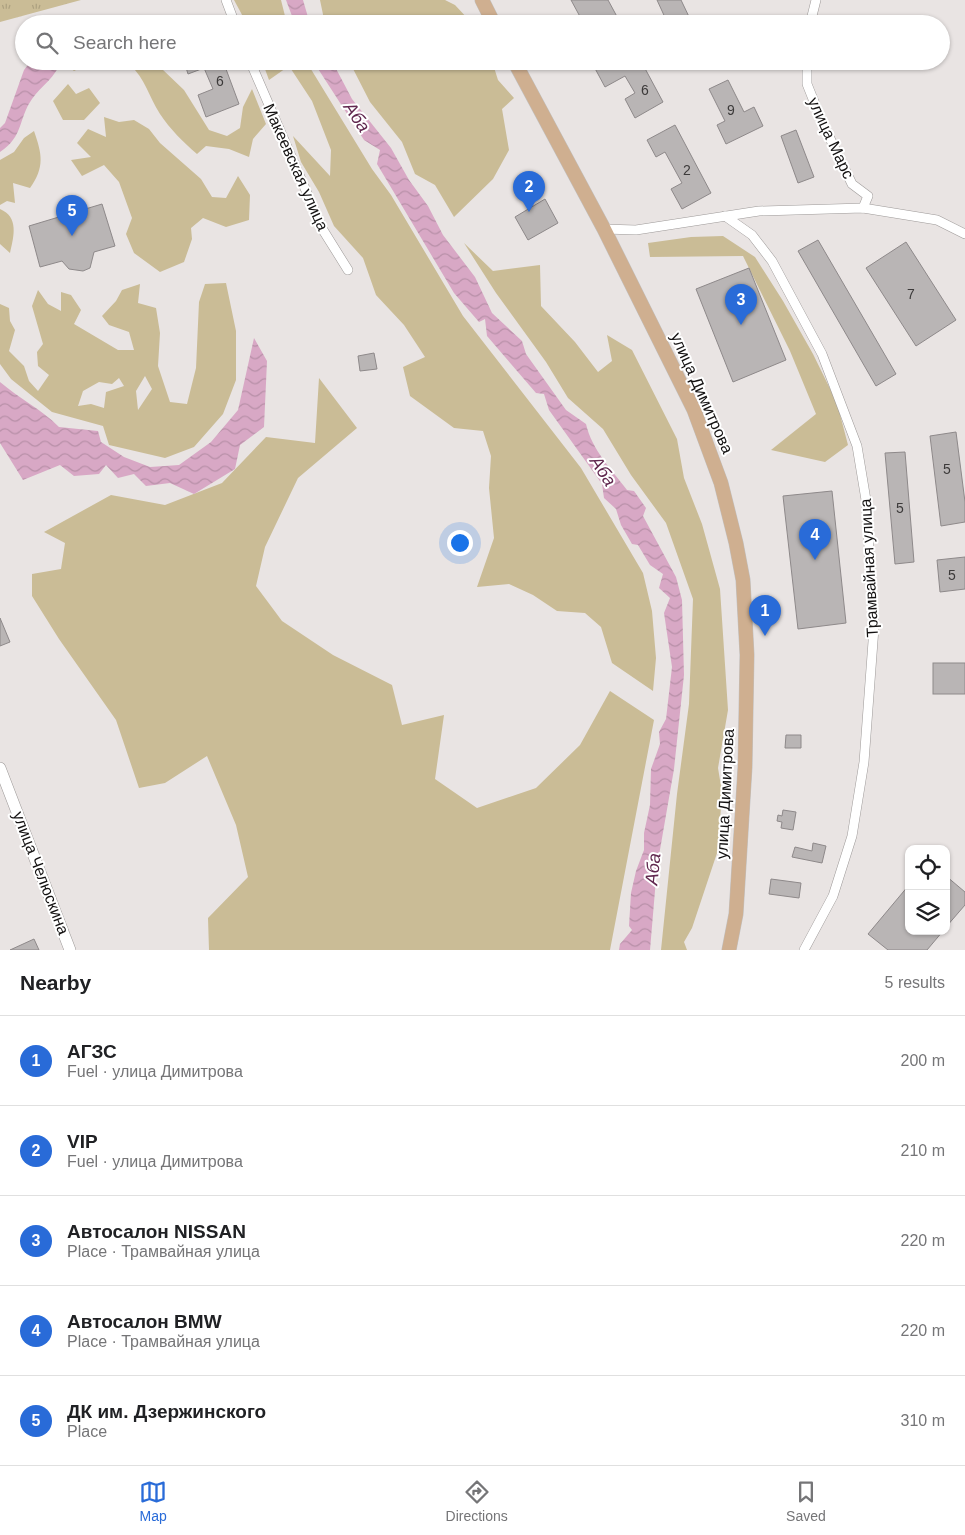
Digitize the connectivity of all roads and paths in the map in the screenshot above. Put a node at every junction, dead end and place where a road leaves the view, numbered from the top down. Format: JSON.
{"nodes":[{"id":1,"x":226,"y":0,"type":"edge"},
{"id":2,"x":482,"y":0,"type":"edge"},
{"id":3,"x":816,"y":0,"type":"edge"},
{"id":4,"x":232,"y":15,"type":"edge"},
{"id":5,"x":490,"y":15,"type":"edge"},
{"id":6,"x":812,"y":15,"type":"edge"},
{"id":7,"x":254,"y":70,"type":"edge"},
{"id":8,"x":519,"y":70,"type":"edge"},
{"id":9,"x":807,"y":70,"type":"edge"},
{"id":10,"x":863,"y":208,"type":"junction"},
{"id":11,"x":725,"y":216,"type":"junction"},
{"id":12,"x":604,"y":229,"type":"junction"},
{"id":13,"x":965,"y":234,"type":"edge"},
{"id":14,"x":348,"y":270,"type":"dead end"},
{"id":15,"x":0,"y":768,"type":"edge"},
{"id":16,"x":70,"y":950,"type":"edge"},
{"id":17,"x":729,"y":950,"type":"edge"},
{"id":18,"x":804,"y":950,"type":"edge"}],
"edges":[{"from":1,"to":4,"type":"street"},
{"from":2,"to":5,"type":"main road"},
{"from":3,"to":6,"type":"street"},
{"from":7,"to":14,"type":"street","name":"Макеевская улица"},
{"from":8,"to":12,"type":"main road","name":"улица Димитрова"},
{"from":9,"to":10,"type":"street","name":"улица Марс"},
{"from":10,"to":11,"type":"street"},
{"from":10,"to":13,"type":"street"},
{"from":11,"to":12,"type":"street"},
{"from":11,"to":18,"type":"street","name":"Трамвайная улица"},
{"from":12,"to":17,"type":"main road","name":"улица Димитрова"},
{"from":15,"to":16,"type":"street","name":"улица Челюскина"}]}
